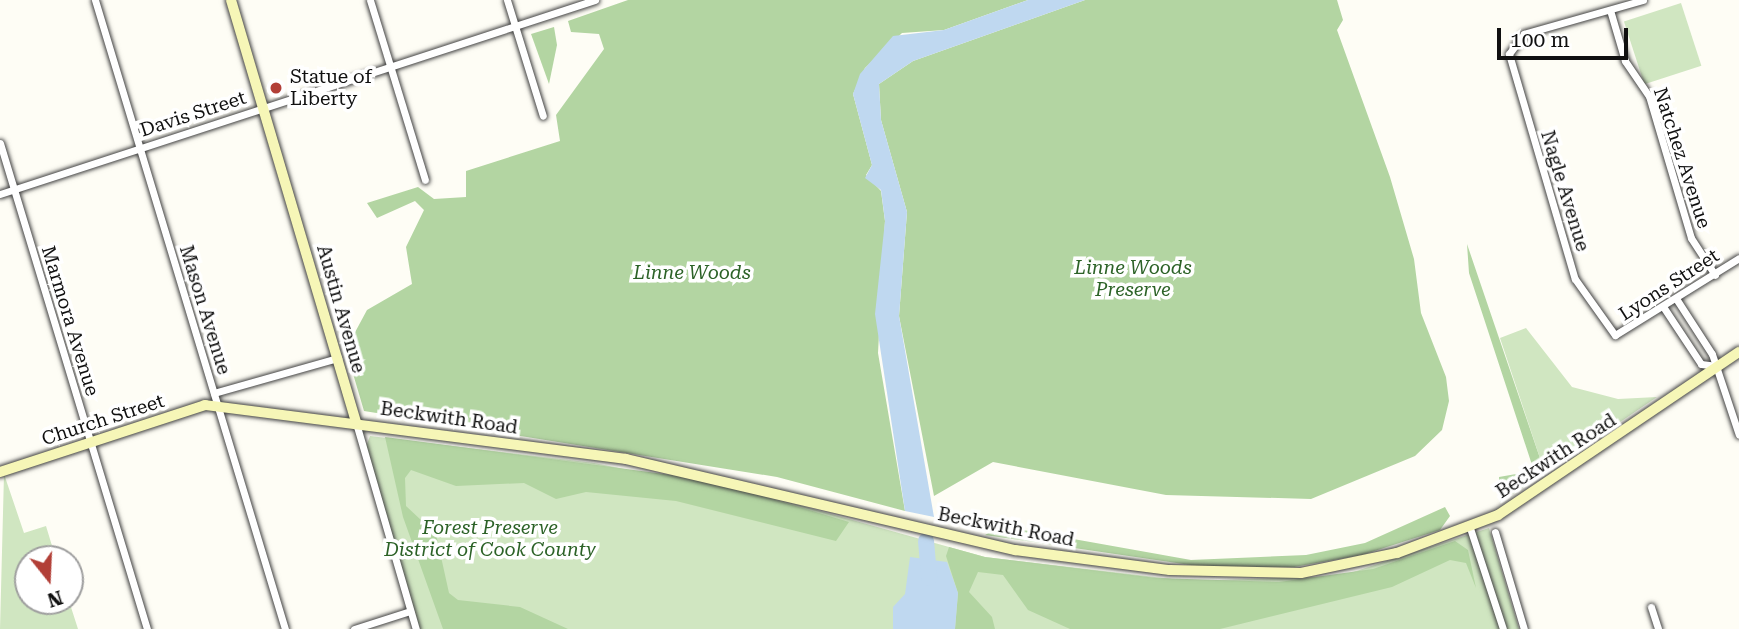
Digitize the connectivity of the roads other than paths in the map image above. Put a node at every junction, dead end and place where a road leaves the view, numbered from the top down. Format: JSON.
{"nodes":[{"id":1,"x":95,"y":0,"type":"edge"},
{"id":2,"x":231,"y":0,"type":"edge"},
{"id":3,"x":370,"y":0,"type":"edge"},
{"id":4,"x":507,"y":0,"type":"edge"},
{"id":5,"x":595,"y":0,"type":"edge"},
{"id":6,"x":1643,"y":0,"type":"edge"},
{"id":7,"x":1610,"y":10,"type":"junction"},
{"id":8,"x":515,"y":26,"type":"junction"},
{"id":9,"x":390,"y":66,"type":"junction"},
{"id":10,"x":263,"y":107,"type":"junction"},
{"id":11,"x":543,"y":116,"type":"dead end"},
{"id":12,"x":0,"y":143,"type":"edge"},
{"id":13,"x":140,"y":148,"type":"junction"},
{"id":14,"x":425,"y":180,"type":"dead end"},
{"id":15,"x":14,"y":189,"type":"junction"},
{"id":16,"x":0,"y":194,"type":"edge"},
{"id":17,"x":1739,"y":258,"type":"edge"},
{"id":18,"x":1715,"y":275,"type":"junction"},
{"id":19,"x":1677,"y":300,"type":"junction"},
{"id":20,"x":1664,"y":308,"type":"junction"},
{"id":21,"x":1615,"y":335,"type":"joint"},
{"id":22,"x":1739,"y":352,"type":"edge"},
{"id":23,"x":338,"y":358,"type":"junction"},
{"id":24,"x":1717,"y":366,"type":"junction"},
{"id":25,"x":214,"y":393,"type":"junction"},
{"id":26,"x":218,"y":406,"type":"junction"},
{"id":27,"x":356,"y":422,"type":"junction"},
{"id":28,"x":1739,"y":435,"type":"edge"},
{"id":29,"x":91,"y":442,"type":"junction"},
{"id":30,"x":0,"y":472,"type":"edge"},
{"id":31,"x":1470,"y":528,"type":"junction"},
{"id":32,"x":1495,"y":533,"type":"dead end"},
{"id":33,"x":1651,"y":607,"type":"dead end"},
{"id":34,"x":410,"y":611,"type":"junction"},
{"id":35,"x":147,"y":629,"type":"edge"},
{"id":36,"x":285,"y":629,"type":"edge"},
{"id":37,"x":354,"y":629,"type":"edge"},
{"id":38,"x":416,"y":629,"type":"edge"},
{"id":39,"x":1503,"y":629,"type":"edge"},
{"id":40,"x":1524,"y":629,"type":"edge"},
{"id":41,"x":1658,"y":629,"type":"edge"}],
"edges":[{"from":1,"to":13,"type":"street","name":"Mason Avenue"},
{"from":2,"to":10,"type":"street","name":"Austin Avenue"},
{"from":3,"to":9,"type":"street"},
{"from":4,"to":8,"type":"street"},
{"from":5,"to":8,"type":"street","name":"Davis Street"},
{"from":6,"to":7,"type":"street"},
{"from":7,"to":18,"type":"street","name":"Natchez Avenue"},
{"from":7,"to":21,"type":"street","name":"Nagle Avenue"},
{"from":8,"to":9,"type":"street","name":"Davis Street"},
{"from":8,"to":11,"type":"street"},
{"from":9,"to":10,"type":"street","name":"Davis Street"},
{"from":9,"to":14,"type":"street"},
{"from":10,"to":13,"type":"street","name":"Davis Street"},
{"from":10,"to":23,"type":"street","name":"Austin Avenue"},
{"from":12,"to":15,"type":"street","name":"Marmora Avenue"},
{"from":13,"to":15,"type":"street","name":"Davis Street"},
{"from":13,"to":25,"type":"street","name":"Mason Avenue"},
{"from":15,"to":16,"type":"street","name":"Davis Street"},
{"from":15,"to":29,"type":"street","name":"Marmora Avenue"},
{"from":17,"to":18,"type":"street","name":"Lyons Street"},
{"from":18,"to":19,"type":"street","name":"Lyons Street"},
{"from":19,"to":20,"type":"street","name":"Lyons Street"},
{"from":19,"to":24,"type":"street"},
{"from":20,"to":21,"type":"street","name":"Lyons Street"},
{"from":20,"to":24,"type":"street"},
{"from":22,"to":24,"type":"street","name":"Beckwith Road"},
{"from":23,"to":25,"type":"street"},
{"from":23,"to":27,"type":"street","name":"Austin Avenue"},
{"from":24,"to":28,"type":"street"},
{"from":24,"to":31,"type":"street","name":"Beckwith Road"},
{"from":25,"to":26,"type":"street","name":"Mason Avenue"},
{"from":26,"to":27,"type":"street","name":"Beckwith Road"},
{"from":26,"to":29,"type":"street","name":"Church Street"},
{"from":26,"to":36,"type":"street","name":"Mason Avenue"},
{"from":27,"to":31,"type":"street","name":"Beckwith Road"},
{"from":27,"to":34,"type":"street","name":"Austin Avenue"},
{"from":29,"to":30,"type":"street","name":"Church Street"},
{"from":29,"to":35,"type":"street","name":"Marmora Avenue"},
{"from":31,"to":39,"type":"street"},
{"from":32,"to":40,"type":"street"},
{"from":33,"to":41,"type":"street"},
{"from":34,"to":37,"type":"street"},
{"from":34,"to":38,"type":"street","name":"Austin Avenue"}]}
